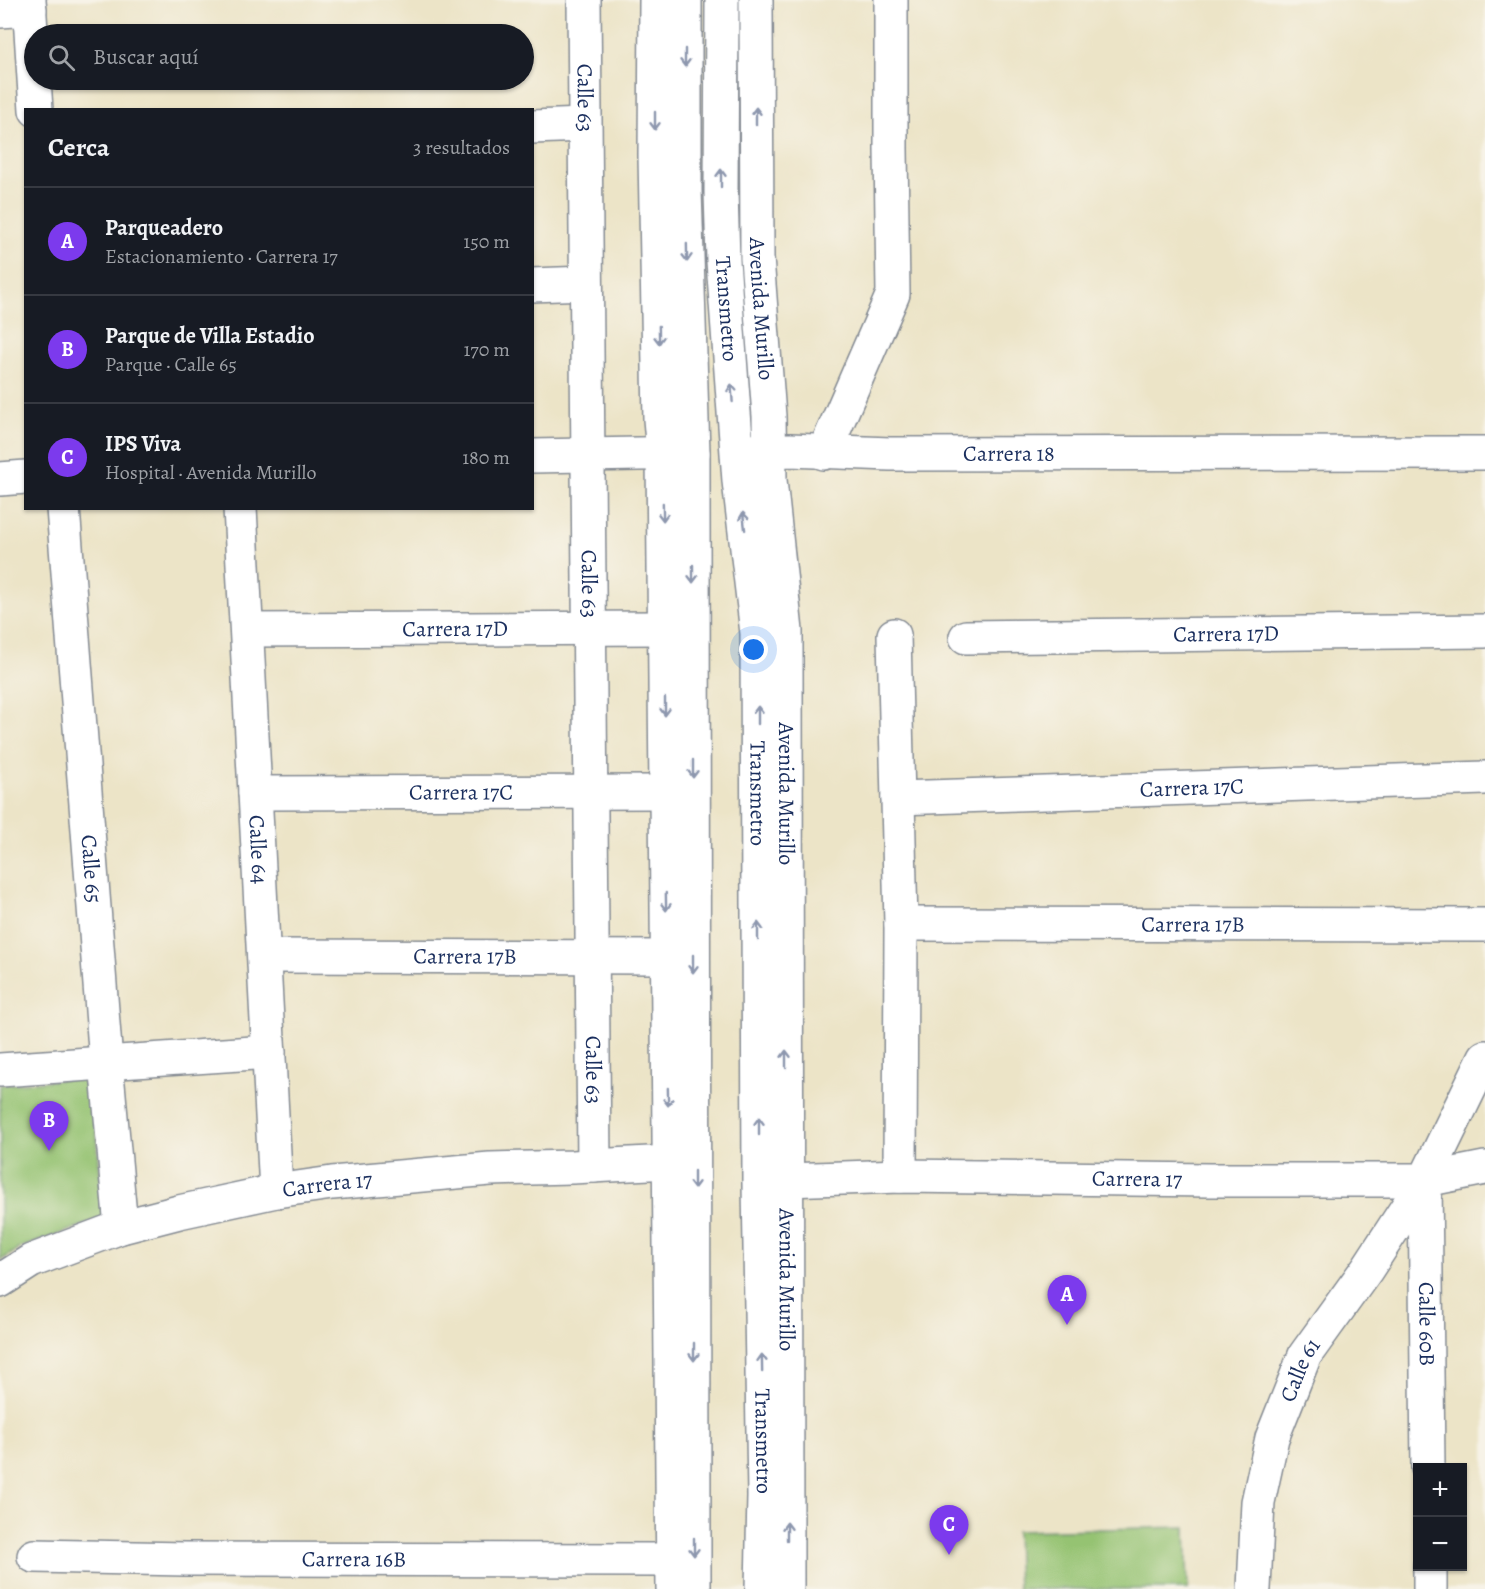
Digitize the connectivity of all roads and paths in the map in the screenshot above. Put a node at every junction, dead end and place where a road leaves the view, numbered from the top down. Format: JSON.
{"nodes":[{"id":1,"x":584,"y":0,"type":"edge"},
{"id":2,"x":656,"y":0,"type":"edge"},
{"id":3,"x":685,"y":0,"type":"edge"},
{"id":4,"x":722,"y":0,"type":"edge"},
{"id":5,"x":756,"y":0,"type":"edge"},
{"id":6,"x":891,"y":0,"type":"edge"},
{"id":7,"x":20,"y":6,"type":"edge"},
{"id":8,"x":24,"y":32,"type":"edge"},
{"id":9,"x":33,"y":90,"type":"edge"},
{"id":10,"x":36,"y":108,"type":"edge"},
{"id":11,"x":584,"y":125,"type":"junction"},
{"id":12,"x":534,"y":127,"type":"edge"},
{"id":13,"x":586,"y":283,"type":"junction"},
{"id":14,"x":534,"y":285,"type":"edge"},
{"id":15,"x":769,"y":451,"type":"junction"},
{"id":16,"x":737,"y":452,"type":"junction"},
{"id":17,"x":678,"y":453,"type":"junction"},
{"id":18,"x":824,"y":453,"type":"junction"},
{"id":19,"x":1485,"y":453,"type":"edge"},
{"id":20,"x":587,"y":455,"type":"junction"},
{"id":21,"x":534,"y":456,"type":"edge"},
{"id":22,"x":24,"y":477,"type":"edge"},
{"id":23,"x":0,"y":479,"type":"edge"},
{"id":24,"x":63,"y":510,"type":"edge"},
{"id":25,"x":240,"y":510,"type":"edge"},
{"id":26,"x":589,"y":628,"type":"junction"},
{"id":27,"x":664,"y":628,"type":"junction"},
{"id":28,"x":247,"y":630,"type":"junction"},
{"id":29,"x":1485,"y":631,"type":"edge"},
{"id":30,"x":894,"y":635,"type":"dead end"},
{"id":31,"x":966,"y":637,"type":"dead end"},
{"id":32,"x":1485,"y":778,"type":"edge"},
{"id":33,"x":591,"y":792,"type":"junction"},
{"id":34,"x":665,"y":792,"type":"junction"},
{"id":35,"x":255,"y":793,"type":"junction"},
{"id":36,"x":898,"y":798,"type":"junction"},
{"id":37,"x":901,"y":924,"type":"junction"},
{"id":38,"x":1485,"y":925,"type":"edge"},
{"id":39,"x":264,"y":956,"type":"junction"},
{"id":40,"x":592,"y":957,"type":"junction"},
{"id":41,"x":667,"y":957,"type":"junction"},
{"id":42,"x":268,"y":1052,"type":"junction"},
{"id":43,"x":1485,"y":1057,"type":"edge"},
{"id":44,"x":106,"y":1062,"type":"junction"},
{"id":45,"x":0,"y":1070,"type":"edge"},
{"id":46,"x":669,"y":1162,"type":"junction"},
{"id":47,"x":594,"y":1166,"type":"junction"},
{"id":48,"x":1485,"y":1168,"type":"edge"},
{"id":49,"x":900,"y":1176,"type":"junction"},
{"id":50,"x":786,"y":1180,"type":"junction"},
{"id":51,"x":1425,"y":1180,"type":"junction"},
{"id":52,"x":276,"y":1191,"type":"junction"},
{"id":53,"x":121,"y":1227,"type":"junction"},
{"id":54,"x":0,"y":1281,"type":"edge"},
{"id":55,"x":1428,"y":1463,"type":"edge"},
{"id":56,"x":34,"y":1557,"type":"dead end"},
{"id":57,"x":1430,"y":1571,"type":"edge"},
{"id":58,"x":673,"y":1574,"type":"edge"},
{"id":59,"x":694,"y":1589,"type":"edge"},
{"id":60,"x":762,"y":1589,"type":"edge"},
{"id":61,"x":787,"y":1589,"type":"edge"},
{"id":62,"x":1254,"y":1589,"type":"edge"},
{"id":63,"x":1430,"y":1589,"type":"edge"}],
"edges":[{"from":1,"to":11,"type":"street","name":"Calle 63"},
{"from":2,"to":17,"type":"street","one_way":true},
{"from":3,"to":17,"type":"street","name":"Transmetro","one_way":true},
{"from":16,"to":4,"type":"street","name":"Transmetro","one_way":true},
{"from":15,"to":5,"type":"street","name":"Avenida Murillo","one_way":true},
{"from":6,"to":18,"type":"street"},
{"from":7,"to":8,"type":"street"},
{"from":9,"to":10,"type":"street"},
{"from":11,"to":12,"type":"street"},
{"from":11,"to":13,"type":"street","name":"Calle 63"},
{"from":13,"to":14,"type":"street"},
{"from":13,"to":20,"type":"street","name":"Calle 63"},
{"from":15,"to":16,"type":"street","name":"Carrera 18"},
{"from":15,"to":18,"type":"street","name":"Carrera 18"},
{"from":50,"to":15,"type":"street","name":"Avenida Murillo","one_way":true},
{"from":16,"to":17,"type":"street","name":"Carrera 18"},
{"from":60,"to":16,"type":"street","name":"Transmetro","one_way":true},
{"from":17,"to":20,"type":"street","name":"Carrera 18"},
{"from":17,"to":27,"type":"street","one_way":true},
{"from":17,"to":59,"type":"street","name":"Transmetro","one_way":true},
{"from":18,"to":19,"type":"street","name":"Carrera 18"},
{"from":20,"to":21,"type":"street","name":"Carrera 18"},
{"from":20,"to":26,"type":"street","name":"Calle 63"},
{"from":22,"to":23,"type":"street"},
{"from":24,"to":44,"type":"street","name":"Calle 65"},
{"from":25,"to":28,"type":"street","name":"Calle 64"},
{"from":26,"to":27,"type":"street","name":"Carrera 17D"},
{"from":26,"to":28,"type":"street","name":"Carrera 17D"},
{"from":26,"to":33,"type":"street","name":"Calle 63"},
{"from":27,"to":34,"type":"street","one_way":true},
{"from":28,"to":35,"type":"street","name":"Calle 64"},
{"from":29,"to":31,"type":"street","name":"Carrera 17D"},
{"from":30,"to":36,"type":"street"},
{"from":32,"to":36,"type":"street","name":"Carrera 17C"},
{"from":33,"to":34,"type":"street","name":"Carrera 17C"},
{"from":33,"to":35,"type":"street","name":"Carrera 17C"},
{"from":33,"to":40,"type":"street","name":"Calle 63"},
{"from":34,"to":41,"type":"street","one_way":true},
{"from":35,"to":39,"type":"street","name":"Calle 64"},
{"from":36,"to":37,"type":"street"},
{"from":37,"to":38,"type":"street","name":"Carrera 17B"},
{"from":37,"to":49,"type":"street"},
{"from":39,"to":40,"type":"street","name":"Carrera 17B"},
{"from":39,"to":42,"type":"street","name":"Calle 64"},
{"from":40,"to":41,"type":"street","name":"Carrera 17B"},
{"from":40,"to":47,"type":"street","name":"Calle 63"},
{"from":41,"to":46,"type":"street","one_way":true},
{"from":42,"to":44,"type":"street"},
{"from":42,"to":52,"type":"street","name":"Calle 64"},
{"from":43,"to":51,"type":"street","name":"Calle 61"},
{"from":44,"to":45,"type":"street"},
{"from":44,"to":53,"type":"street","name":"Calle 65"},
{"from":46,"to":47,"type":"street","name":"Carrera 17"},
{"from":46,"to":58,"type":"street"},
{"from":47,"to":52,"type":"street","name":"Carrera 17"},
{"from":48,"to":51,"type":"street","name":"Carrera 17"},
{"from":49,"to":50,"type":"street","name":"Carrera 17"},
{"from":49,"to":51,"type":"street","name":"Carrera 17"},
{"from":61,"to":50,"type":"street","name":"Avenida Murillo","one_way":true},
{"from":51,"to":55,"type":"street","name":"Calle 60B"},
{"from":51,"to":62,"type":"street","name":"Calle 61"},
{"from":52,"to":53,"type":"street","name":"Carrera 17"},
{"from":53,"to":54,"type":"street","name":"Carrera 17"},
{"from":56,"to":58,"type":"street","name":"Carrera 16B"},
{"from":57,"to":63,"type":"street"}]}
